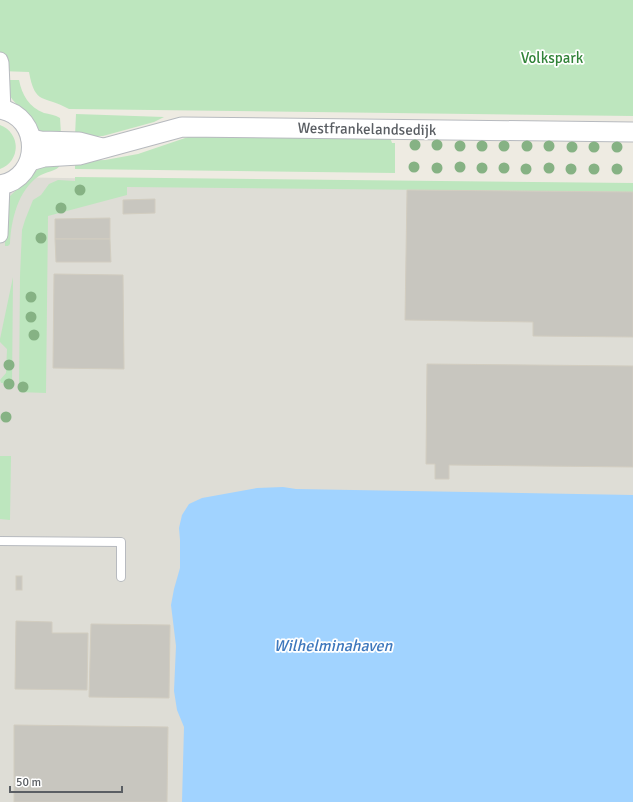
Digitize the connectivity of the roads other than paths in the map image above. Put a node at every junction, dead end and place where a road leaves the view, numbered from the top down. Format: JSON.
{"nodes":[{"id":1,"x":0,"y":60,"type":"edge"},
{"id":2,"x":1,"y":109,"type":"edge"},
{"id":3,"x":633,"y":132,"type":"edge"},
{"id":4,"x":31,"y":138,"type":"junction"},
{"id":5,"x":103,"y":148,"type":"junction"},
{"id":6,"x":30,"y":161,"type":"junction"},
{"id":7,"x":1,"y":185,"type":"edge"},
{"id":8,"x":0,"y":235,"type":"edge"},
{"id":9,"x":0,"y":542,"type":"edge"},
{"id":10,"x":120,"y":577,"type":"dead end"}],
"edges":[{"from":1,"to":2,"type":"street"},
{"from":2,"to":4,"type":"street"},
{"from":3,"to":5,"type":"street","name":"Westfrankelandsedijk"},
{"from":4,"to":5,"type":"street","name":"Westfrankelandsedijk"},
{"from":4,"to":6,"type":"street"},
{"from":5,"to":6,"type":"street","name":"Westfrankelandsedijk"},
{"from":6,"to":7,"type":"street"},
{"from":7,"to":8,"type":"street"},
{"from":9,"to":10,"type":"lane"}]}
